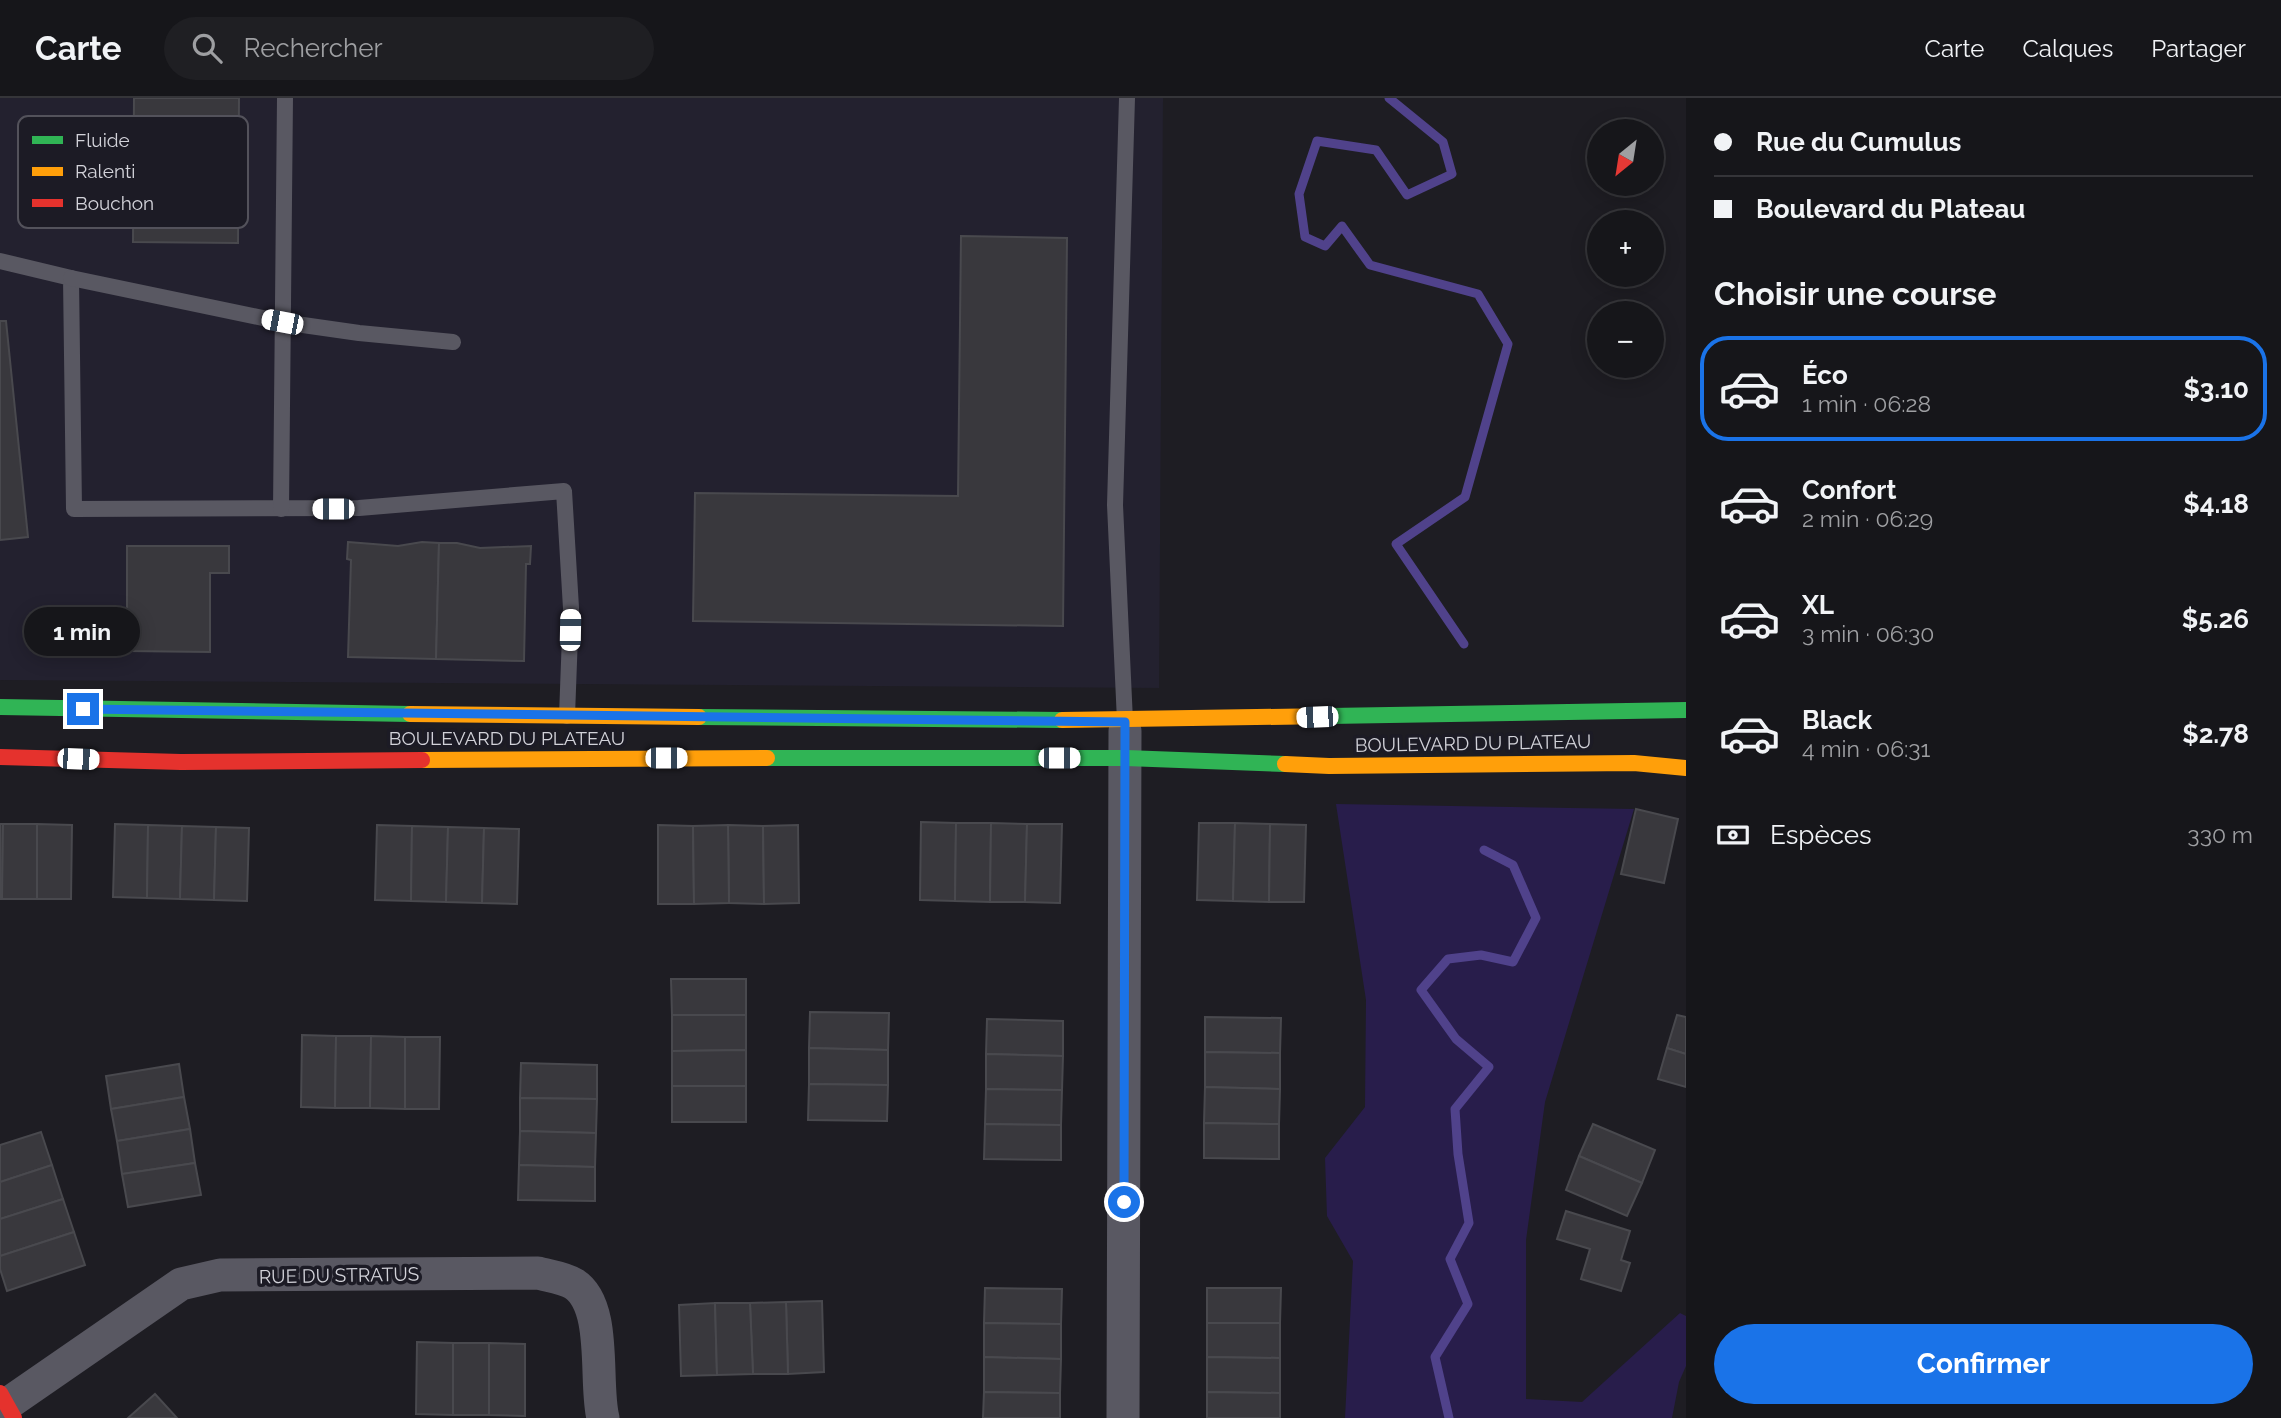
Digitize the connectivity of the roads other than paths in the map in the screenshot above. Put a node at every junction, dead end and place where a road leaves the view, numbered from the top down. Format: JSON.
{"nodes":[{"id":1,"x":285,"y":98,"type":"edge"},
{"id":2,"x":1127,"y":98,"type":"edge"},
{"id":3,"x":0,"y":261,"type":"edge"},
{"id":4,"x":71,"y":278,"type":"junction"},
{"id":5,"x":282,"y":322,"type":"junction"},
{"id":6,"x":453,"y":342,"type":"dead end"},
{"id":7,"x":281,"y":509,"type":"junction"},
{"id":8,"x":0,"y":707,"type":"edge"},
{"id":9,"x":1686,"y":710,"type":"edge"},
{"id":10,"x":567,"y":716,"type":"junction"},
{"id":11,"x":1125,"y":722,"type":"junction"},
{"id":12,"x":0,"y":757,"type":"edge"},
{"id":13,"x":1126,"y":758,"type":"junction"},
{"id":14,"x":1686,"y":768,"type":"edge"},
{"id":15,"x":5,"y":1406,"type":"edge"},
{"id":16,"x":604,"y":1418,"type":"edge"},
{"id":17,"x":1123,"y":1418,"type":"edge"}],
"edges":[{"from":1,"to":5,"type":"lane"},
{"from":2,"to":11,"type":"lane"},
{"from":3,"to":4,"type":"lane"},
{"from":4,"to":5,"type":"lane"},
{"from":4,"to":7,"type":"lane"},
{"from":5,"to":6,"type":"lane"},
{"from":5,"to":7,"type":"lane"},
{"from":7,"to":10,"type":"lane"},
{"from":8,"to":10,"type":"main road","name":"BOULEVARD DU PLATEAU"},
{"from":9,"to":11,"type":"main road","name":"BOULEVARD DU PLATEAU"},
{"from":10,"to":11,"type":"main road","name":"BOULEVARD DU PLATEAU"},
{"from":11,"to":13,"type":"street"},
{"from":12,"to":13,"type":"main road","name":"BOULEVARD DU PLATEAU"},
{"from":13,"to":14,"type":"main road","name":"BOULEVARD DU PLATEAU"},
{"from":13,"to":17,"type":"street"},
{"from":15,"to":16,"type":"street","name":"RUE DU STRATUS"}]}
